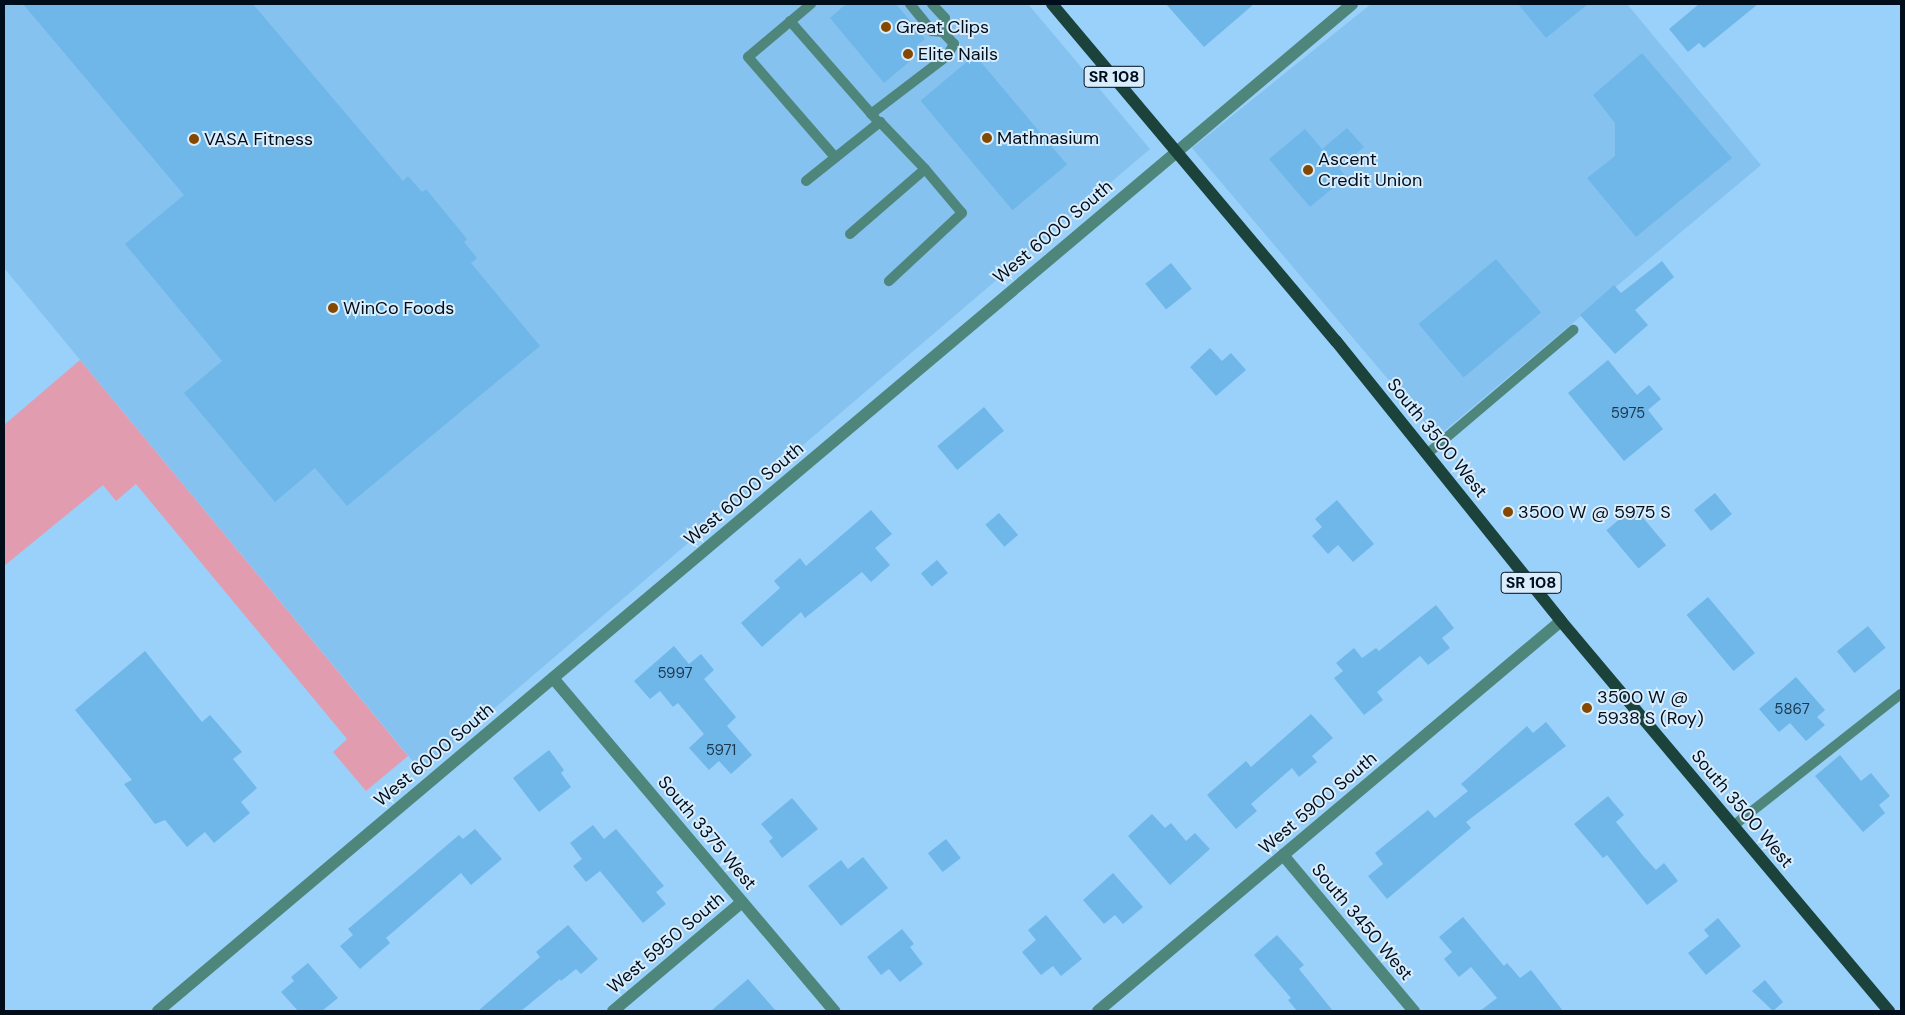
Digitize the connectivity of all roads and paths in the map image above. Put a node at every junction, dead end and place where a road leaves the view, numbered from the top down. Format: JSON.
{"nodes":[{"id":1,"x":809,"y":4,"type":"edge"},
{"id":2,"x":910,"y":4,"type":"edge"},
{"id":3,"x":932,"y":4,"type":"edge"},
{"id":4,"x":1052,"y":4,"type":"edge"},
{"id":5,"x":1352,"y":4,"type":"edge"},
{"id":6,"x":790,"y":21,"type":"junction"},
{"id":7,"x":943,"y":32,"type":"junction"},
{"id":8,"x":872,"y":114,"type":"junction"},
{"id":9,"x":880,"y":122,"type":"junction"},
{"id":10,"x":1176,"y":151,"type":"junction"},
{"id":11,"x":835,"y":157,"type":"junction"},
{"id":12,"x":925,"y":170,"type":"junction"},
{"id":13,"x":806,"y":180,"type":"dead end"},
{"id":14,"x":850,"y":234,"type":"dead end"},
{"id":15,"x":889,"y":281,"type":"dead end"},
{"id":16,"x":1573,"y":330,"type":"dead end"},
{"id":17,"x":1427,"y":454,"type":"junction"},
{"id":18,"x":1561,"y":621,"type":"junction"},
{"id":19,"x":553,"y":678,"type":"junction"},
{"id":20,"x":1901,"y":694,"type":"edge"},
{"id":21,"x":1733,"y":826,"type":"junction"},
{"id":22,"x":1283,"y":855,"type":"junction"},
{"id":23,"x":742,"y":902,"type":"junction"},
{"id":24,"x":158,"y":1011,"type":"edge"},
{"id":25,"x":613,"y":1011,"type":"edge"},
{"id":26,"x":834,"y":1011,"type":"edge"},
{"id":27,"x":1098,"y":1011,"type":"edge"},
{"id":28,"x":1414,"y":1011,"type":"edge"},
{"id":29,"x":1889,"y":1011,"type":"edge"}],
"edges":[{"from":1,"to":6,"type":"lane"},
{"from":2,"to":7,"type":"lane"},
{"from":3,"to":7,"type":"lane"},
{"from":4,"to":10,"type":"main road","name":"South 3500 West","number":"SR 108"},
{"from":5,"to":10,"type":"street","name":"West 6000 South"},
{"from":6,"to":8,"type":"lane"},
{"from":6,"to":11,"type":"lane"},
{"from":7,"to":8,"type":"lane"},
{"from":8,"to":9,"type":"lane"},
{"from":9,"to":11,"type":"lane"},
{"from":9,"to":12,"type":"lane"},
{"from":10,"to":17,"type":"main road","name":"South 3500 West","number":"SR 108"},
{"from":10,"to":19,"type":"street","name":"West 6000 South"},
{"from":11,"to":13,"type":"lane"},
{"from":12,"to":14,"type":"lane"},
{"from":12,"to":15,"type":"lane"},
{"from":16,"to":17,"type":"lane"},
{"from":17,"to":18,"type":"main road","name":"South 3500 West","number":"SR 108"},
{"from":18,"to":21,"type":"main road","name":"South 3500 West","number":"SR 108"},
{"from":18,"to":22,"type":"street","name":"West 5900 South"},
{"from":19,"to":23,"type":"street","name":"South 3375 West"},
{"from":19,"to":24,"type":"street","name":"West 6000 South"},
{"from":20,"to":21,"type":"lane"},
{"from":21,"to":29,"type":"main road","name":"South 3500 West","number":"SR 108"},
{"from":22,"to":27,"type":"street","name":"West 5900 South"},
{"from":22,"to":28,"type":"street","name":"South 3450 West"},
{"from":23,"to":25,"type":"street","name":"West 5950 South"},
{"from":23,"to":26,"type":"street","name":"South 3375 West"}]}
